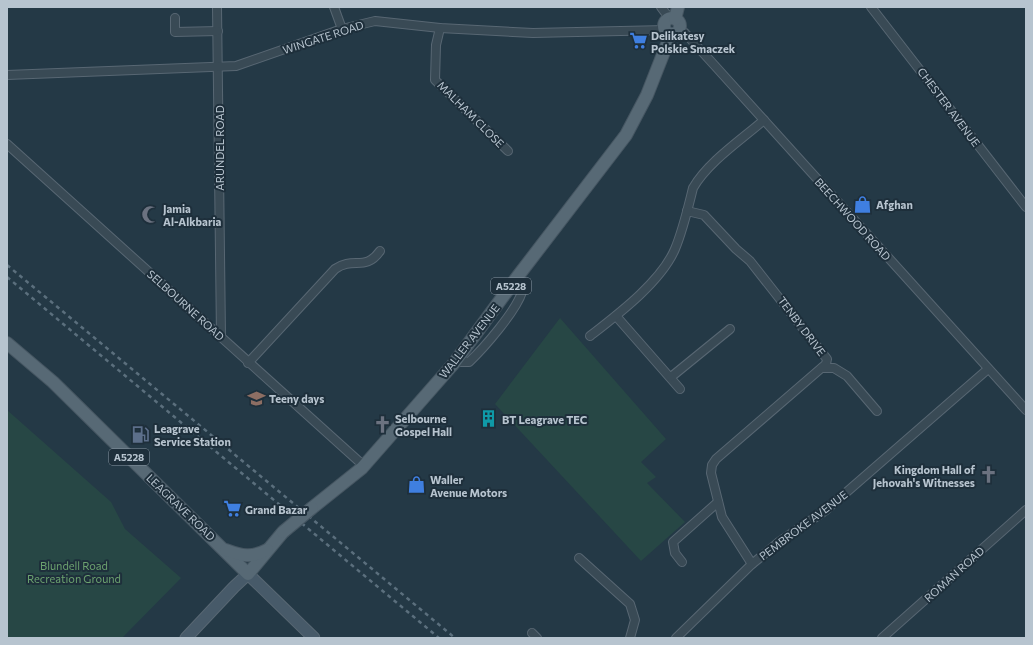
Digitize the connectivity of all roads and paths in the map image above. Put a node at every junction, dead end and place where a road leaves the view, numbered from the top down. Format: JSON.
{"nodes":[{"id":1,"x":218,"y":7,"type":"edge"},
{"id":2,"x":334,"y":7,"type":"edge"},
{"id":3,"x":660,"y":7,"type":"edge"},
{"id":4,"x":871,"y":7,"type":"edge"},
{"id":5,"x":175,"y":18,"type":"dead end"},
{"id":6,"x":673,"y":23,"type":"edge"},
{"id":7,"x":440,"y":28,"type":"junction"},
{"id":8,"x":342,"y":29,"type":"junction"},
{"id":9,"x":218,"y":31,"type":"junction"},
{"id":10,"x":219,"y":68,"type":"junction"},
{"id":11,"x":7,"y":75,"type":"edge"},
{"id":12,"x":764,"y":120,"type":"junction"},
{"id":13,"x":7,"y":144,"type":"edge"},
{"id":14,"x":508,"y":151,"type":"dead end"},
{"id":15,"x":1026,"y":207,"type":"edge"},
{"id":16,"x":687,"y":211,"type":"junction"},
{"id":17,"x":380,"y":251,"type":"dead end"},
{"id":18,"x":616,"y":316,"type":"junction"},
{"id":19,"x":730,"y":329,"type":"dead end"},
{"id":20,"x":590,"y":336,"type":"dead end"},
{"id":21,"x":221,"y":337,"type":"junction"},
{"id":22,"x":7,"y":343,"type":"edge"},
{"id":23,"x":248,"y":363,"type":"junction"},
{"id":24,"x":822,"y":368,"type":"junction"},
{"id":25,"x":988,"y":369,"type":"junction"},
{"id":26,"x":671,"y":377,"type":"junction"},
{"id":27,"x":680,"y":389,"type":"dead end"},
{"id":28,"x":1026,"y":410,"type":"edge"},
{"id":29,"x":877,"y":411,"type":"dead end"},
{"id":30,"x":364,"y":466,"type":"junction"},
{"id":31,"x":718,"y":502,"type":"junction"},
{"id":32,"x":1026,"y":510,"type":"edge"},
{"id":33,"x":223,"y":549,"type":"junction"},
{"id":34,"x":268,"y":550,"type":"junction"},
{"id":35,"x":579,"y":558,"type":"dead end"},
{"id":36,"x":682,"y":562,"type":"dead end"},
{"id":37,"x":752,"y":564,"type":"junction"},
{"id":38,"x":248,"y":574,"type":"junction"},
{"id":39,"x":186,"y":638,"type":"edge"},
{"id":40,"x":314,"y":638,"type":"edge"},
{"id":41,"x":630,"y":638,"type":"edge"},
{"id":42,"x":676,"y":638,"type":"edge"},
{"id":43,"x":882,"y":638,"type":"edge"}],
"edges":[{"from":1,"to":9,"type":"street","name":"ARUNDEL ROAD"},
{"from":2,"to":8,"type":"street"},
{"from":3,"to":6,"type":"street","name":"BEECHWOOD ROAD"},
{"from":4,"to":15,"type":"street","name":"CHESTER AVENUE"},
{"from":5,"to":9,"type":"street"},
{"from":6,"to":7,"type":"street","name":"WINGATE ROAD"},
{"from":6,"to":12,"type":"street","name":"BEECHWOOD ROAD"},
{"from":6,"to":30,"type":"main road","name":"WALLER AVENUE","number":"A5228"},
{"from":7,"to":8,"type":"street","name":"WINGATE ROAD"},
{"from":7,"to":14,"type":"street","name":"MALHAM CLOSE"},
{"from":8,"to":10,"type":"street","name":"WINGATE ROAD"},
{"from":9,"to":10,"type":"street","name":"ARUNDEL ROAD"},
{"from":10,"to":11,"type":"street","name":"WINGATE ROAD"},
{"from":10,"to":21,"type":"street","name":"ARUNDEL ROAD"},
{"from":12,"to":16,"type":"street"},
{"from":12,"to":25,"type":"street","name":"BEECHWOOD ROAD"},
{"from":13,"to":21,"type":"street","name":"SELBOURNE ROAD"},
{"from":16,"to":18,"type":"street"},
{"from":16,"to":24,"type":"street","name":"TENBY DRIVE"},
{"from":17,"to":23,"type":"street"},
{"from":18,"to":20,"type":"street"},
{"from":18,"to":26,"type":"street"},
{"from":19,"to":26,"type":"street"},
{"from":21,"to":23,"type":"street","name":"SELBOURNE ROAD"},
{"from":22,"to":33,"type":"main road","name":"LEAGRAVE ROAD","number":"A5228"},
{"from":23,"to":30,"type":"street","name":"SELBOURNE ROAD"},
{"from":24,"to":29,"type":"street"},
{"from":24,"to":31,"type":"street","name":"TENBY DRIVE"},
{"from":25,"to":28,"type":"street","name":"BEECHWOOD ROAD"},
{"from":25,"to":37,"type":"street","name":"PEMBROKE AVENUE"},
{"from":26,"to":27,"type":"street"},
{"from":30,"to":34,"type":"main road","name":"WALLER AVENUE","number":"A5228","bridge":true},
{"from":31,"to":36,"type":"street"},
{"from":31,"to":37,"type":"street","name":"TENBY DRIVE"},
{"from":32,"to":43,"type":"street","name":"ROMAN ROAD"},
{"from":33,"to":34,"type":"main road"},
{"from":33,"to":38,"type":"main road","name":"LEAGRAVE ROAD","number":"A5228"},
{"from":34,"to":38,"type":"main road","name":"WALLER AVENUE","number":"A5228"},
{"from":35,"to":41,"type":"street"},
{"from":37,"to":42,"type":"street","name":"PEMBROKE AVENUE"},
{"from":38,"to":39,"type":"main road"},
{"from":38,"to":40,"type":"main road"}]}
